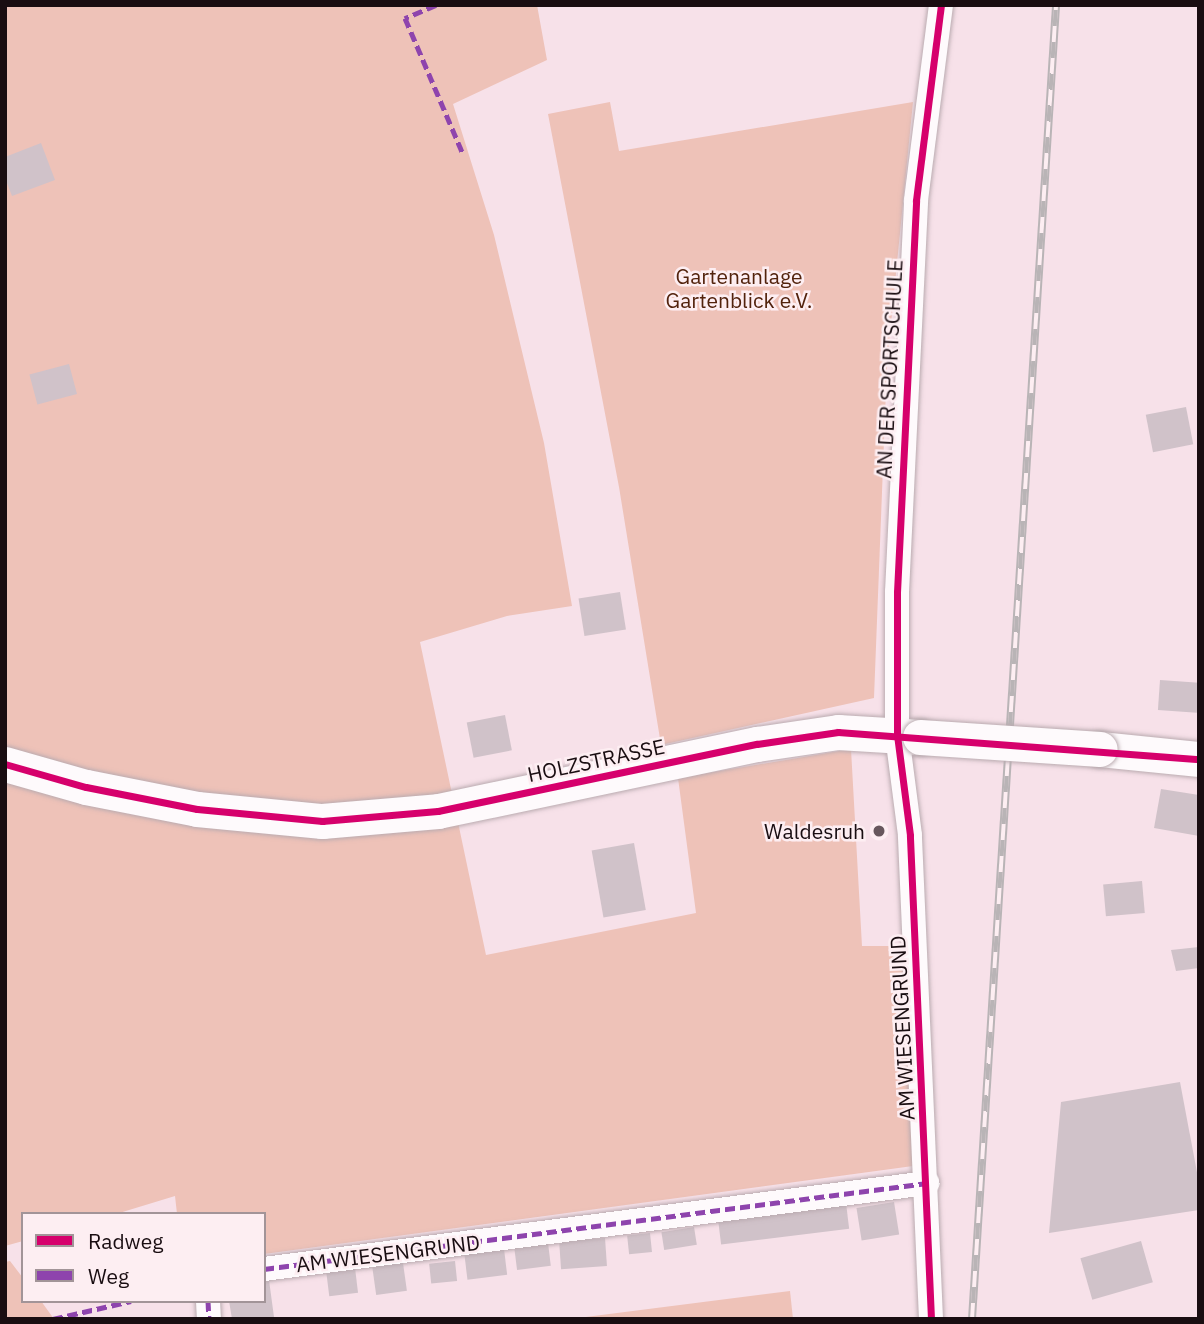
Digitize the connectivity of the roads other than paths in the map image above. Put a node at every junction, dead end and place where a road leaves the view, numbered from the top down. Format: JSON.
{"nodes":[{"id":1,"x":941,"y":5,"type":"edge"},
{"id":2,"x":909,"y":736,"type":"junction"},
{"id":3,"x":1199,"y":759,"type":"edge"},
{"id":4,"x":5,"y":764,"type":"edge"},
{"id":5,"x":928,"y":1183,"type":"junction"},
{"id":6,"x":266,"y":1269,"type":"edge"},
{"id":7,"x":931,"y":1319,"type":"edge"}],
"edges":[{"from":1,"to":2,"type":"street","name":"AN DER SPORTSCHULE"},
{"from":2,"to":3,"type":"street","name":"HOLZSTRASSE","bridge":true},
{"from":2,"to":4,"type":"street","name":"HOLZSTRASSE"},
{"from":2,"to":5,"type":"street","name":"AM WIESENGRUND"},
{"from":5,"to":6,"type":"street","name":"AM WIESENGRUND"},
{"from":5,"to":7,"type":"street","name":"AM WIESENGRUND"}]}
